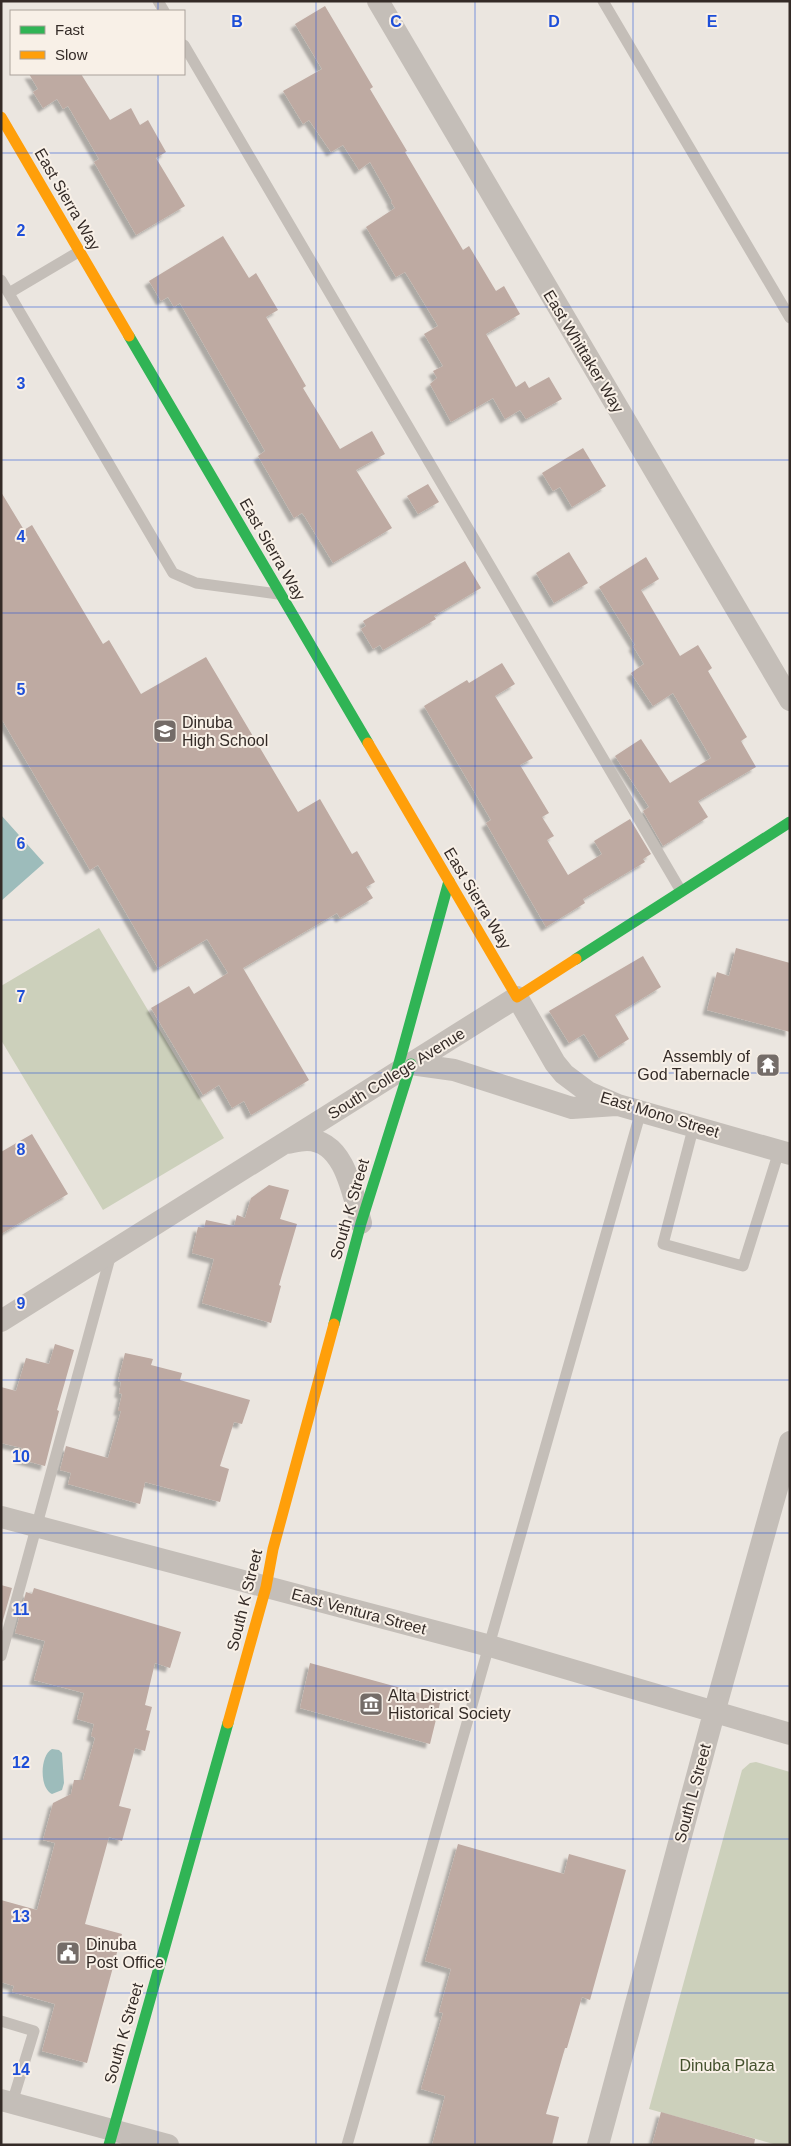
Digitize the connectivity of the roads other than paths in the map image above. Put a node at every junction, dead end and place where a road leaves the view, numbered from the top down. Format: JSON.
{"nodes":[{"id":1,"x":378,"y":1,"type":"edge"},
{"id":2,"x":603,"y":1,"type":"edge"},
{"id":3,"x":185,"y":47,"type":"edge"},
{"id":4,"x":1,"y":117,"type":"edge"},
{"id":5,"x":80,"y":251,"type":"junction"},
{"id":6,"x":1,"y":280,"type":"edge"},
{"id":7,"x":9,"y":293,"type":"junction"},
{"id":8,"x":790,"y":318,"type":"edge"},
{"id":9,"x":280,"y":594,"type":"junction"},
{"id":10,"x":790,"y":700,"type":"edge"},
{"id":11,"x":790,"y":822,"type":"edge"},
{"id":12,"x":449,"y":881,"type":"junction"},
{"id":13,"x":680,"y":892,"type":"junction"},
{"id":14,"x":517,"y":996,"type":"junction"},
{"id":15,"x":404,"y":1069,"type":"junction"},
{"id":16,"x":618,"y":1105,"type":"junction"},
{"id":17,"x":641,"y":1111,"type":"junction"},
{"id":18,"x":694,"y":1125,"type":"junction"},
{"id":19,"x":284,"y":1144,"type":"junction"},
{"id":20,"x":784,"y":1153,"type":"edge"},
{"id":21,"x":361,"y":1223,"type":"junction"},
{"id":22,"x":112,"y":1252,"type":"junction"},
{"id":23,"x":1,"y":1321,"type":"edge"},
{"id":24,"x":790,"y":1442,"type":"edge"},
{"id":25,"x":1,"y":1517,"type":"edge"},
{"id":26,"x":36,"y":1526,"type":"junction"},
{"id":27,"x":266,"y":1587,"type":"junction"},
{"id":28,"x":490,"y":1646,"type":"junction"},
{"id":29,"x":1,"y":1656,"type":"edge"},
{"id":30,"x":714,"y":1713,"type":"junction"},
{"id":31,"x":790,"y":1734,"type":"edge"},
{"id":32,"x":1,"y":2020,"type":"edge"},
{"id":33,"x":6,"y":2101,"type":"edge"},
{"id":34,"x":111,"y":2137,"type":"edge"},
{"id":35,"x":168,"y":2145,"type":"edge"},
{"id":36,"x":347,"y":2145,"type":"edge"},
{"id":37,"x":598,"y":2145,"type":"edge"}],
"edges":[{"from":1,"to":10,"type":"street","name":"East Whittaker Way"},
{"from":2,"to":8,"type":"lane"},
{"from":3,"to":13,"type":"lane"},
{"from":4,"to":5,"type":"street","name":"East Sierra Way"},
{"from":5,"to":7,"type":"lane"},
{"from":5,"to":9,"type":"street","name":"East Sierra Way"},
{"from":6,"to":7,"type":"lane"},
{"from":7,"to":9,"type":"lane"},
{"from":9,"to":12,"type":"street","name":"East Sierra Way"},
{"from":11,"to":13,"type":"street","name":"South College Avenue"},
{"from":12,"to":14,"type":"street","name":"East Sierra Way"},
{"from":12,"to":15,"type":"street","name":"South K Street"},
{"from":13,"to":14,"type":"street","name":"South College Avenue"},
{"from":14,"to":15,"type":"street","name":"South College Avenue"},
{"from":14,"to":16,"type":"street","name":"East Mono Street"},
{"from":15,"to":16,"type":"street"},
{"from":15,"to":19,"type":"street","name":"South College Avenue"},
{"from":15,"to":21,"type":"street","name":"South K Street"},
{"from":16,"to":17,"type":"street","name":"East Mono Street"},
{"from":17,"to":18,"type":"street","name":"East Mono Street"},
{"from":17,"to":28,"type":"lane"},
{"from":18,"to":20,"type":"street","name":"East Mono Street"},
{"from":18,"to":20,"type":"lane"},
{"from":19,"to":21,"type":"street"},
{"from":19,"to":22,"type":"street","name":"South College Avenue"},
{"from":21,"to":27,"type":"street","name":"South K Street"},
{"from":22,"to":23,"type":"street","name":"South College Avenue"},
{"from":22,"to":26,"type":"lane"},
{"from":24,"to":30,"type":"street","name":"South L Street"},
{"from":25,"to":26,"type":"street","name":"East Ventura Street"},
{"from":26,"to":27,"type":"street","name":"East Ventura Street"},
{"from":26,"to":29,"type":"lane"},
{"from":27,"to":28,"type":"street","name":"East Ventura Street"},
{"from":27,"to":34,"type":"street","name":"South K Street"},
{"from":28,"to":30,"type":"street","name":"East Ventura Street"},
{"from":28,"to":36,"type":"lane"},
{"from":30,"to":31,"type":"street","name":"East Ventura Street"},
{"from":30,"to":37,"type":"street","name":"South L Street"},
{"from":32,"to":33,"type":"lane"},
{"from":33,"to":34,"type":"street"},
{"from":34,"to":35,"type":"street"}]}
